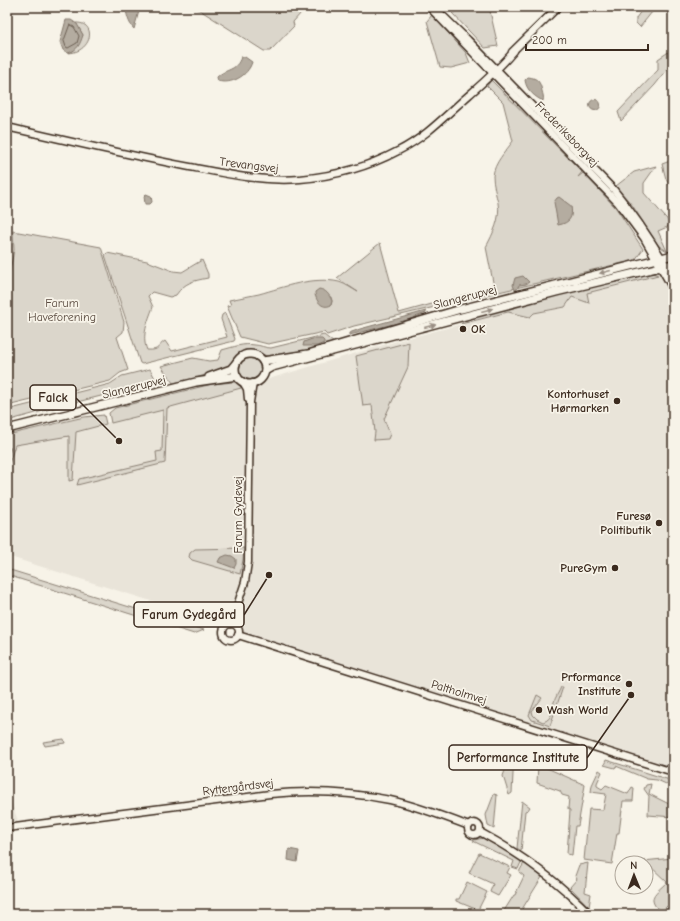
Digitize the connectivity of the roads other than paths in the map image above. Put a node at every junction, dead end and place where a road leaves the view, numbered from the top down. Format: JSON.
{"nodes":[{"id":1,"x":429,"y":7,"type":"edge"},
{"id":2,"x":434,"y":7,"type":"edge"},
{"id":3,"x":558,"y":7,"type":"edge"},
{"id":4,"x":494,"y":70,"type":"junction"},
{"id":5,"x":7,"y":127,"type":"edge"},
{"id":6,"x":673,"y":255,"type":"edge"},
{"id":7,"x":673,"y":260,"type":"edge"},
{"id":8,"x":663,"y":263,"type":"edge"},
{"id":9,"x":673,"y":277,"type":"edge"},
{"id":10,"x":673,"y":289,"type":"edge"},
{"id":11,"x":262,"y":360,"type":"junction"},
{"id":12,"x":236,"y":364,"type":"junction"},
{"id":13,"x":265,"y":371,"type":"junction"},
{"id":14,"x":237,"y":376,"type":"junction"},
{"id":15,"x":196,"y":382,"type":"junction"},
{"id":16,"x":243,"y":382,"type":"junction"},
{"id":17,"x":253,"y":383,"type":"junction"},
{"id":18,"x":250,"y":402,"type":"junction"},
{"id":19,"x":7,"y":429,"type":"edge"},
{"id":20,"x":232,"y":624,"type":"junction"},
{"id":21,"x":238,"y":635,"type":"junction"},
{"id":22,"x":673,"y":772,"type":"edge"},
{"id":23,"x":7,"y":828,"type":"edge"},
{"id":24,"x":590,"y":914,"type":"edge"}],
"edges":[{"from":1,"to":4,"type":"street","name":"Frederiksborgvej"},
{"from":2,"to":4,"type":"street","name":"Frederiksborgvej"},
{"from":3,"to":4,"type":"street","name":"Trevangsvej"},
{"from":4,"to":5,"type":"street","name":"Trevangsvej"},
{"from":4,"to":8,"type":"street","name":"Frederiksborgvej"},
{"from":6,"to":8,"type":"main road","name":"Slangerupvej"},
{"from":7,"to":8,"type":"main road"},
{"from":8,"to":9,"type":"street","name":"Frederiksborgvej"},
{"from":8,"to":10,"type":"street","name":"Frederiksborgvej"},
{"from":8,"to":11,"type":"main road","name":"Slangerupvej","one_way":true},
{"from":13,"to":8,"type":"main road","name":"Slangerupvej","one_way":true},
{"from":11,"to":12,"type":"main road"},
{"from":11,"to":13,"type":"main road"},
{"from":12,"to":14,"type":"main road"},
{"from":12,"to":15,"type":"main road","name":"Slangerupvej"},
{"from":13,"to":17,"type":"main road"},
{"from":14,"to":15,"type":"main road","name":"Slangerupvej"},
{"from":14,"to":16,"type":"main road"},
{"from":15,"to":19,"type":"main road","name":"Slangerupvej"},
{"from":16,"to":17,"type":"main road"},
{"from":16,"to":18,"type":"street","name":"Farum Gydevej"},
{"from":17,"to":18,"type":"street","name":"Farum Gydevej"},
{"from":18,"to":20,"type":"street","name":"Farum Gydevej"},
{"from":20,"to":21,"type":"street"},
{"from":20,"to":21,"type":"street"},
{"from":21,"to":22,"type":"street","name":"Paltholmvej"},
{"from":23,"to":24,"type":"street","name":"Ryttergårdsvej"}]}
